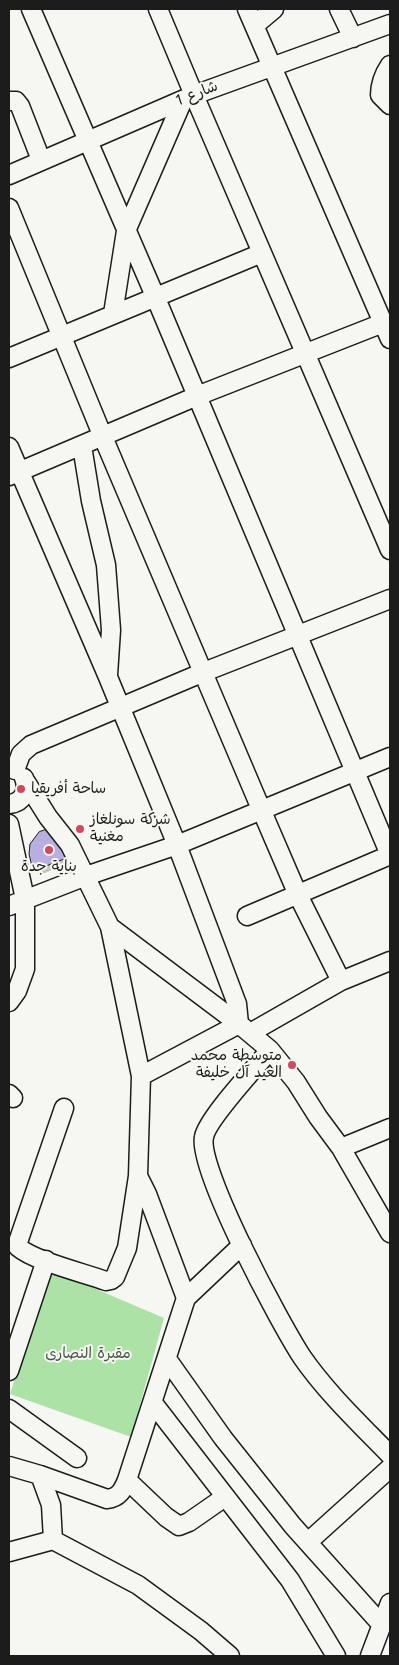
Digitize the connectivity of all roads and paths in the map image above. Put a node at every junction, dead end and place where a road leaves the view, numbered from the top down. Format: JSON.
{"nodes":[{"id":1,"x":31,"y":9,"type":"edge"},
{"id":2,"x":158,"y":9,"type":"edge"},
{"id":3,"x":247,"y":9,"type":"edge"},
{"id":4,"x":274,"y":9,"type":"edge"},
{"id":5,"x":339,"y":9,"type":"edge"},
{"id":6,"x":390,"y":24,"type":"edge"},
{"id":7,"x":255,"y":25,"type":"junction"},
{"id":8,"x":353,"y":38,"type":"junction"},
{"id":9,"x":390,"y":65,"type":"edge"},
{"id":10,"x":272,"y":66,"type":"junction"},
{"id":11,"x":188,"y":97,"type":"junction"},
{"id":12,"x":9,"y":101,"type":"edge"},
{"id":13,"x":390,"y":105,"type":"edge"},
{"id":14,"x":88,"y":140,"type":"junction"},
{"id":15,"x":41,"y":160,"type":"junction"},
{"id":16,"x":9,"y":175,"type":"edge"},
{"id":17,"x":9,"y":208,"type":"edge"},
{"id":18,"x":126,"y":231,"type":"junction"},
{"id":19,"x":262,"y":253,"type":"junction"},
{"id":20,"x":155,"y":296,"type":"junction"},
{"id":21,"x":113,"y":314,"type":"junction"},
{"id":22,"x":383,"y":323,"type":"junction"},
{"id":23,"x":62,"y":335,"type":"junction"},
{"id":24,"x":390,"y":339,"type":"edge"},
{"id":25,"x":305,"y":354,"type":"junction"},
{"id":26,"x":9,"y":358,"type":"edge"},
{"id":27,"x":198,"y":396,"type":"junction"},
{"id":28,"x":103,"y":437,"type":"junction"},
{"id":29,"x":9,"y":446,"type":"edge"},
{"id":30,"x":82,"y":446,"type":"junction"},
{"id":31,"x":14,"y":474,"type":"edge"},
{"id":32,"x":390,"y":550,"type":"edge"},
{"id":33,"x":390,"y":599,"type":"edge"},
{"id":34,"x":298,"y":634,"type":"junction"},
{"id":35,"x":204,"y":672,"type":"junction"},
{"id":36,"x":108,"y":677,"type":"junction"},
{"id":37,"x":120,"y":709,"type":"junction"},
{"id":38,"x":390,"y":757,"type":"edge"},
{"id":39,"x":14,"y":771,"type":"edge"},
{"id":40,"x":355,"y":772,"type":"junction"},
{"id":41,"x":11,"y":804,"type":"edge"},
{"id":42,"x":262,"y":809,"type":"junction"},
{"id":43,"x":48,"y":817,"type":"junction"},
{"id":44,"x":9,"y":824,"type":"edge"},
{"id":45,"x":177,"y":845,"type":"junction"},
{"id":46,"x":390,"y":855,"type":"edge"},
{"id":47,"x":12,"y":857,"type":"edge"},
{"id":48,"x":86,"y":876,"type":"junction"},
{"id":49,"x":298,"y":894,"type":"junction"},
{"id":50,"x":25,"y":899,"type":"junction"},
{"id":51,"x":9,"y":906,"type":"edge"},
{"id":52,"x":248,"y":916,"type":"dead end"},
{"id":53,"x":110,"y":927,"type":"junction"},
{"id":54,"x":390,"y":961,"type":"edge"},
{"id":55,"x":341,"y":981,"type":"junction"},
{"id":56,"x":9,"y":1002,"type":"edge"},
{"id":57,"x":244,"y":1029,"type":"junction"},
{"id":58,"x":270,"y":1050,"type":"junction"},
{"id":59,"x":141,"y":1076,"type":"junction"},
{"id":60,"x":64,"y":1108,"type":"dead end"},
{"id":61,"x":390,"y":1128,"type":"edge"},
{"id":62,"x":341,"y":1148,"type":"junction"},
{"id":63,"x":138,"y":1176,"type":"junction"},
{"id":64,"x":15,"y":1226,"type":"edge"},
{"id":65,"x":390,"y":1233,"type":"edge"},
{"id":66,"x":242,"y":1246,"type":"junction"},
{"id":67,"x":46,"y":1260,"type":"junction"},
{"id":68,"x":186,"y":1298,"type":"junction"},
{"id":69,"x":167,"y":1359,"type":"junction"},
{"id":70,"x":9,"y":1371,"type":"edge"},
{"id":71,"x":153,"y":1403,"type":"junction"},
{"id":72,"x":9,"y":1409,"type":"edge"},
{"id":73,"x":390,"y":1456,"type":"edge"},
{"id":74,"x":78,"y":1458,"type":"dead end"},
{"id":75,"x":9,"y":1466,"type":"edge"},
{"id":76,"x":390,"y":1468,"type":"edge"},
{"id":77,"x":40,"y":1475,"type":"junction"},
{"id":78,"x":127,"y":1480,"type":"junction"},
{"id":79,"x":225,"y":1497,"type":"junction"},
{"id":80,"x":53,"y":1540,"type":"junction"},
{"id":81,"x":308,"y":1542,"type":"junction"},
{"id":82,"x":9,"y":1552,"type":"edge"},
{"id":83,"x":390,"y":1603,"type":"edge"},
{"id":84,"x":381,"y":1624,"type":"junction"},
{"id":85,"x":230,"y":1656,"type":"edge"},
{"id":86,"x":336,"y":1656,"type":"edge"},
{"id":87,"x":370,"y":1656,"type":"edge"}],
"edges":[{"from":1,"to":14,"type":"street"},
{"from":2,"to":11,"type":"street"},
{"from":3,"to":7,"type":"street"},
{"from":4,"to":7,"type":"street"},
{"from":5,"to":8,"type":"street"},
{"from":6,"to":8,"type":"street","name":"شارع 1"},
{"from":7,"to":10,"type":"street"},
{"from":8,"to":10,"type":"street","name":"شارع 1"},
{"from":9,"to":13,"type":"street"},
{"from":10,"to":11,"type":"street","name":"شارع 1"},
{"from":10,"to":22,"type":"street"},
{"from":11,"to":14,"type":"street","name":"شارع 1"},
{"from":11,"to":18,"type":"street"},
{"from":11,"to":19,"type":"street"},
{"from":12,"to":15,"type":"street"},
{"from":14,"to":15,"type":"street","name":"شارع 1"},
{"from":14,"to":18,"type":"street"},
{"from":15,"to":16,"type":"street","name":"شارع 1"},
{"from":17,"to":23,"type":"street"},
{"from":18,"to":20,"type":"street"},
{"from":18,"to":21,"type":"street"},
{"from":19,"to":20,"type":"street"},
{"from":19,"to":25,"type":"street"},
{"from":20,"to":21,"type":"street"},
{"from":20,"to":27,"type":"street"},
{"from":21,"to":23,"type":"street"},
{"from":22,"to":24,"type":"street"},
{"from":22,"to":25,"type":"street"},
{"from":23,"to":26,"type":"street"},
{"from":23,"to":28,"type":"street"},
{"from":25,"to":27,"type":"street"},
{"from":25,"to":32,"type":"street"},
{"from":27,"to":28,"type":"street"},
{"from":27,"to":34,"type":"street"},
{"from":28,"to":30,"type":"street"},
{"from":28,"to":35,"type":"street"},
{"from":29,"to":31,"type":"street"},
{"from":30,"to":31,"type":"street"},
{"from":30,"to":36,"type":"street"},
{"from":31,"to":36,"type":"street"},
{"from":33,"to":34,"type":"street"},
{"from":34,"to":35,"type":"street"},
{"from":34,"to":40,"type":"street"},
{"from":35,"to":37,"type":"street"},
{"from":35,"to":42,"type":"street"},
{"from":36,"to":37,"type":"street"},
{"from":37,"to":39,"type":"street"},
{"from":37,"to":45,"type":"street"},
{"from":38,"to":40,"type":"street"},
{"from":39,"to":41,"type":"street"},
{"from":39,"to":43,"type":"street"},
{"from":40,"to":42,"type":"street"},
{"from":40,"to":46,"type":"street"},
{"from":41,"to":43,"type":"street"},
{"from":42,"to":45,"type":"street"},
{"from":42,"to":49,"type":"street"},
{"from":43,"to":48,"type":"street"},
{"from":44,"to":47,"type":"street"},
{"from":45,"to":48,"type":"street"},
{"from":45,"to":57,"type":"street"},
{"from":46,"to":49,"type":"street"},
{"from":47,"to":50,"type":"street"},
{"from":48,"to":50,"type":"street"},
{"from":48,"to":53,"type":"street"},
{"from":49,"to":52,"type":"street"},
{"from":49,"to":55,"type":"street"},
{"from":50,"to":51,"type":"street"},
{"from":50,"to":56,"type":"street"},
{"from":53,"to":57,"type":"street"},
{"from":53,"to":59,"type":"street"},
{"from":54,"to":55,"type":"street"},
{"from":55,"to":57,"type":"street"},
{"from":57,"to":58,"type":"street"},
{"from":57,"to":59,"type":"street"},
{"from":58,"to":62,"type":"street"},
{"from":58,"to":66,"type":"street"},
{"from":59,"to":63,"type":"street"},
{"from":60,"to":64,"type":"street"},
{"from":61,"to":62,"type":"street"},
{"from":62,"to":65,"type":"street"},
{"from":63,"to":67,"type":"street"},
{"from":63,"to":68,"type":"street"},
{"from":64,"to":67,"type":"street"},
{"from":66,"to":68,"type":"street"},
{"from":66,"to":73,"type":"street"},
{"from":67,"to":70,"type":"street"},
{"from":68,"to":69,"type":"street"},
{"from":69,"to":71,"type":"street"},
{"from":69,"to":81,"type":"street"},
{"from":71,"to":78,"type":"street"},
{"from":71,"to":79,"type":"street"},
{"from":72,"to":74,"type":"street"},
{"from":75,"to":77,"type":"street"},
{"from":76,"to":81,"type":"street"},
{"from":77,"to":78,"type":"street"},
{"from":77,"to":80,"type":"street"},
{"from":78,"to":79,"type":"street"},
{"from":79,"to":86,"type":"street"},
{"from":80,"to":82,"type":"street"},
{"from":80,"to":85,"type":"street"},
{"from":81,"to":84,"type":"street"},
{"from":83,"to":84,"type":"street"},
{"from":84,"to":87,"type":"street"}]}
